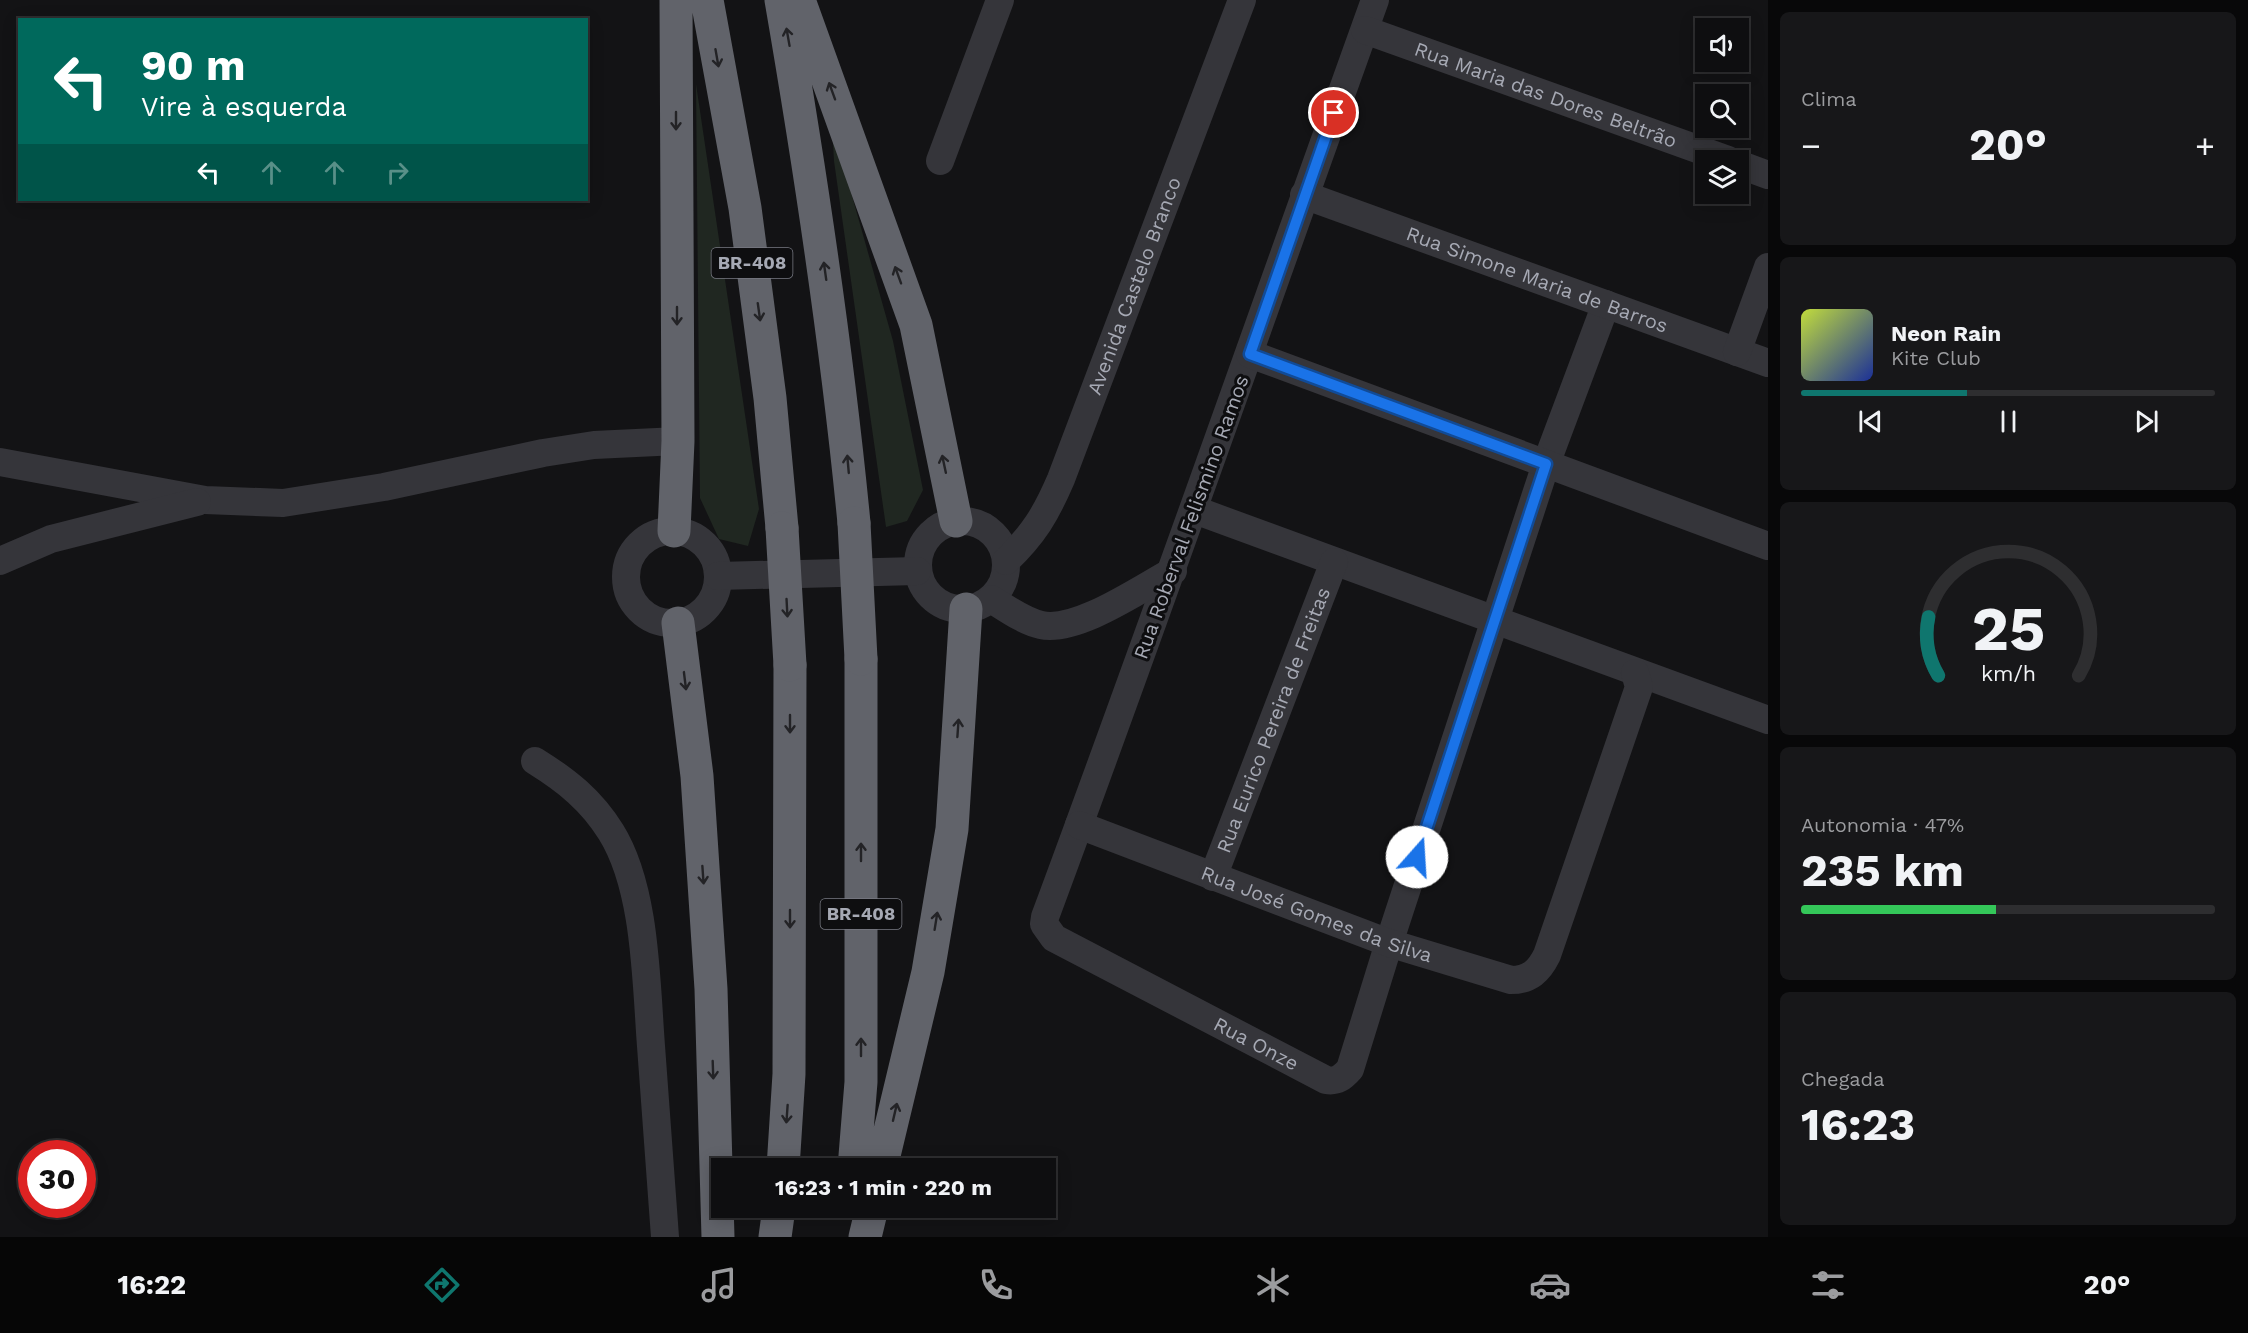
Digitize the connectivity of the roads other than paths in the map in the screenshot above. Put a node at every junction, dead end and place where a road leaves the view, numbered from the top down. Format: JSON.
{"nodes":[{"id":1,"x":676,"y":0,"type":"edge"},
{"id":2,"x":707,"y":0,"type":"edge"},
{"id":3,"x":781,"y":0,"type":"edge"},
{"id":4,"x":799,"y":0,"type":"edge"},
{"id":5,"x":1000,"y":0,"type":"edge"},
{"id":6,"x":1242,"y":0,"type":"edge"},
{"id":7,"x":1376,"y":0,"type":"edge"},
{"id":8,"x":1365,"y":30,"type":"junction"},
{"id":9,"x":1700,"y":150,"type":"edge"},
{"id":10,"x":939,"y":161,"type":"dead end"},
{"id":11,"x":1749,"y":168,"type":"edge"},
{"id":12,"x":1768,"y":175,"type":"edge"},
{"id":13,"x":1304,"y":195,"type":"junction"},
{"id":14,"x":1768,"y":267,"type":"edge"},
{"id":15,"x":1606,"y":304,"type":"junction"},
{"id":16,"x":1737,"y":352,"type":"junction"},
{"id":17,"x":1250,"y":354,"type":"junction"},
{"id":18,"x":1768,"y":363,"type":"edge"},
{"id":19,"x":678,"y":441,"type":"junction"},
{"id":20,"x":0,"y":462,"type":"edge"},
{"id":21,"x":1546,"y":464,"type":"junction"},
{"id":22,"x":205,"y":500,"type":"junction"},
{"id":23,"x":1195,"y":510,"type":"junction"},
{"id":24,"x":956,"y":521,"type":"junction"},
{"id":25,"x":674,"y":531,"type":"junction"},
{"id":26,"x":1768,"y":546,"type":"edge"},
{"id":27,"x":0,"y":561,"type":"edge"},
{"id":28,"x":1006,"y":561,"type":"junction"},
{"id":29,"x":1334,"y":562,"type":"junction"},
{"id":30,"x":1173,"y":570,"type":"junction"},
{"id":31,"x":917,"y":571,"type":"junction"},
{"id":32,"x":718,"y":576,"type":"junction"},
{"id":33,"x":978,"y":604,"type":"junction"},
{"id":34,"x":1497,"y":621,"type":"junction"},
{"id":35,"x":678,"y":623,"type":"junction"},
{"id":36,"x":1635,"y":674,"type":"junction"},
{"id":37,"x":1768,"y":720,"type":"edge"},
{"id":38,"x":535,"y":761,"type":"dead end"},
{"id":39,"x":1079,"y":825,"type":"junction"},
{"id":40,"x":1213,"y":877,"type":"junction"},
{"id":41,"x":1047,"y":930,"type":"joint"},
{"id":42,"x":1389,"y":943,"type":"junction"},
{"id":43,"x":784,"y":1158,"type":"edge"},
{"id":44,"x":855,"y":1158,"type":"edge"},
{"id":45,"x":883,"y":1158,"type":"edge"},
{"id":46,"x":778,"y":1218,"type":"edge"},
{"id":47,"x":851,"y":1218,"type":"edge"},
{"id":48,"x":870,"y":1218,"type":"edge"},
{"id":49,"x":665,"y":1237,"type":"edge"},
{"id":50,"x":718,"y":1237,"type":"edge"},
{"id":51,"x":775,"y":1237,"type":"edge"},
{"id":52,"x":850,"y":1237,"type":"edge"},
{"id":53,"x":865,"y":1237,"type":"edge"}],
"edges":[{"from":1,"to":19,"type":"highway","one_way":true},
{"from":2,"to":43,"type":"highway","number":"BR-408","one_way":true,"bridge":true},
{"from":44,"to":3,"type":"highway","number":"BR-408","one_way":true,"bridge":true},
{"from":24,"to":4,"type":"highway","one_way":true},
{"from":5,"to":10,"type":"street"},
{"from":6,"to":28,"type":"street","name":"Avenida Castelo Branco"},
{"from":7,"to":8,"type":"street","name":"Rua Roberval Felismino Ramos"},
{"from":8,"to":9,"type":"street","name":"Rua Maria das Dores Beltrão"},
{"from":8,"to":13,"type":"street","name":"Rua Roberval Felismino Ramos"},
{"from":11,"to":12,"type":"street"},
{"from":13,"to":15,"type":"street","name":"Rua Simone Maria de Barros"},
{"from":13,"to":17,"type":"street","name":"Rua Roberval Felismino Ramos"},
{"from":14,"to":16,"type":"street"},
{"from":15,"to":16,"type":"street","name":"Rua Simone Maria de Barros"},
{"from":15,"to":21,"type":"street"},
{"from":16,"to":18,"type":"street","name":"Rua Simone Maria de Barros"},
{"from":17,"to":21,"type":"street"},
{"from":17,"to":23,"type":"street","name":"Rua Roberval Felismino Ramos"},
{"from":19,"to":22,"type":"street"},
{"from":19,"to":25,"type":"highway"},
{"from":20,"to":22,"type":"street"},
{"from":21,"to":26,"type":"street"},
{"from":21,"to":34,"type":"street"},
{"from":22,"to":27,"type":"street"},
{"from":23,"to":29,"type":"street"},
{"from":23,"to":30,"type":"street","name":"Rua Roberval Felismino Ramos"},
{"from":24,"to":28,"type":"street"},
{"from":24,"to":31,"type":"street"},
{"from":25,"to":32,"type":"street"},
{"from":25,"to":35,"type":"street"},
{"from":28,"to":33,"type":"street"},
{"from":29,"to":34,"type":"street"},
{"from":29,"to":40,"type":"street","name":"Rua Eurico Pereira de Freitas"},
{"from":30,"to":33,"type":"street"},
{"from":30,"to":39,"type":"street","name":"Rua Roberval Felismino Ramos"},
{"from":31,"to":32,"type":"street"},
{"from":31,"to":33,"type":"street"},
{"from":32,"to":35,"type":"street"},
{"from":45,"to":33,"type":"highway","one_way":true},
{"from":34,"to":36,"type":"street"},
{"from":34,"to":42,"type":"street"},
{"from":35,"to":50,"type":"highway","one_way":true},
{"from":36,"to":37,"type":"street"},
{"from":36,"to":42,"type":"street","name":"Rua José Gomes da Silva"},
{"from":38,"to":49,"type":"street"},
{"from":39,"to":40,"type":"street","name":"Rua José Gomes da Silva"},
{"from":39,"to":41,"type":"street","name":"Rua Roberval Felismino Ramos"},
{"from":40,"to":42,"type":"street","name":"Rua José Gomes da Silva"},
{"from":41,"to":42,"type":"street","name":"Rua Onze"},
{"from":46,"to":51,"type":"highway"},
{"from":47,"to":52,"type":"highway"},
{"from":48,"to":53,"type":"highway"}]}
